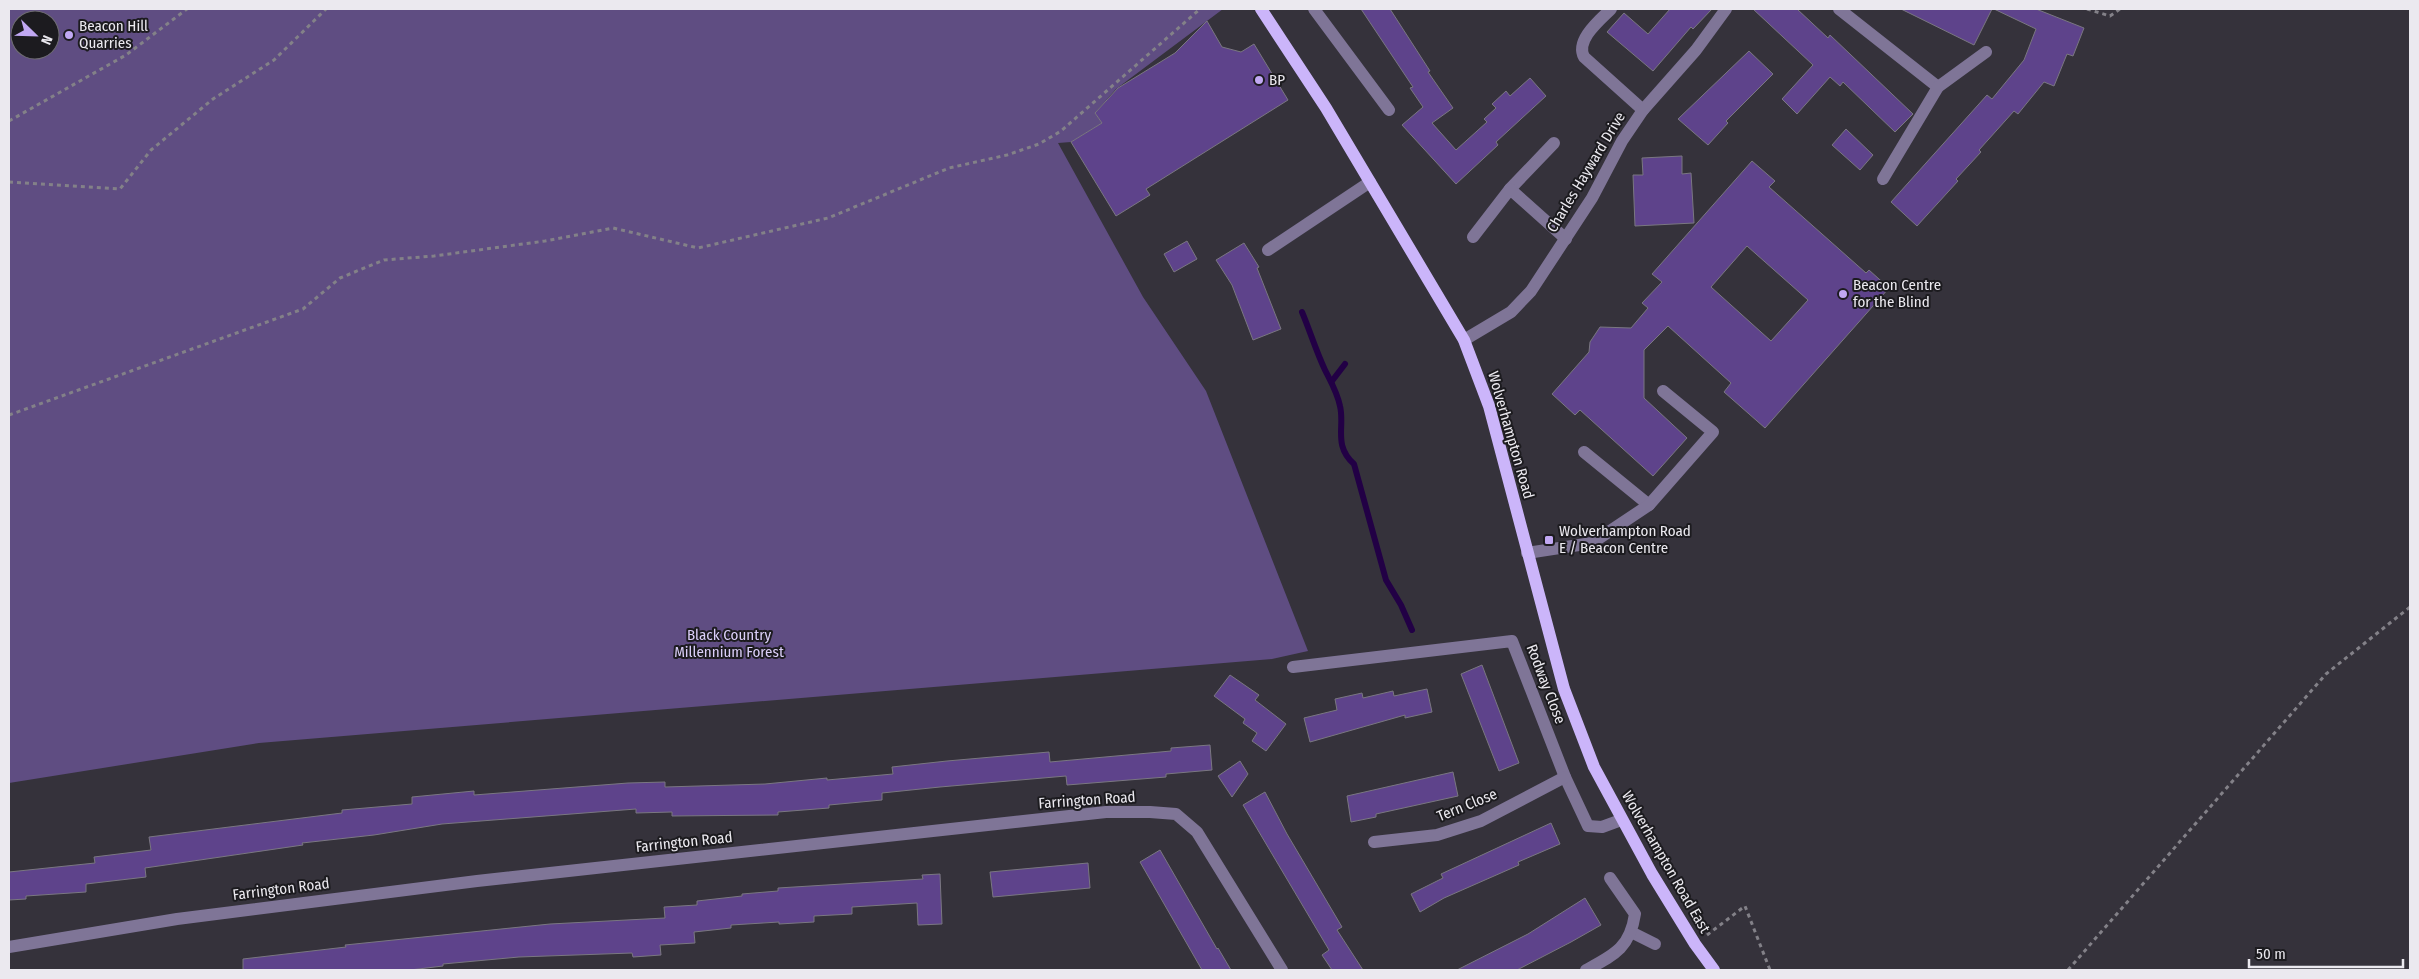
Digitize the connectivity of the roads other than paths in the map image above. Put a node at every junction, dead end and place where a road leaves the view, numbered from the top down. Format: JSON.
{"nodes":[{"id":1,"x":1261,"y":9,"type":"edge"},
{"id":2,"x":1314,"y":9,"type":"edge"},
{"id":3,"x":1611,"y":9,"type":"edge"},
{"id":4,"x":1726,"y":9,"type":"edge"},
{"id":5,"x":1838,"y":9,"type":"edge"},
{"id":6,"x":1986,"y":52,"type":"dead end"},
{"id":7,"x":1938,"y":87,"type":"junction"},
{"id":8,"x":1389,"y":110,"type":"dead end"},
{"id":9,"x":1643,"y":110,"type":"junction"},
{"id":10,"x":1554,"y":143,"type":"dead end"},
{"id":11,"x":1883,"y":179,"type":"dead end"},
{"id":12,"x":1370,"y":182,"type":"junction"},
{"id":13,"x":1510,"y":189,"type":"junction"},
{"id":14,"x":1473,"y":237,"type":"dead end"},
{"id":15,"x":1566,"y":239,"type":"junction"},
{"id":16,"x":1268,"y":250,"type":"dead end"},
{"id":17,"x":1464,"y":340,"type":"junction"},
{"id":18,"x":1663,"y":391,"type":"dead end"},
{"id":19,"x":1584,"y":452,"type":"dead end"},
{"id":20,"x":1649,"y":505,"type":"junction"},
{"id":21,"x":1527,"y":553,"type":"junction"},
{"id":22,"x":1293,"y":667,"type":"dead end"},
{"id":23,"x":1594,"y":766,"type":"joint"},
{"id":24,"x":1565,"y":777,"type":"junction"},
{"id":25,"x":1621,"y":820,"type":"junction"},
{"id":26,"x":1374,"y":842,"type":"dead end"},
{"id":27,"x":1610,"y":878,"type":"dead end"},
{"id":28,"x":1631,"y":932,"type":"junction"},
{"id":29,"x":1655,"y":944,"type":"dead end"},
{"id":30,"x":9,"y":947,"type":"edge"},
{"id":31,"x":1282,"y":970,"type":"edge"},
{"id":32,"x":1586,"y":970,"type":"edge"},
{"id":33,"x":1714,"y":970,"type":"edge"}],
"edges":[{"from":1,"to":12,"type":"main road","name":"Wolverhampton Road"},
{"from":2,"to":8,"type":"street"},
{"from":3,"to":9,"type":"street"},
{"from":4,"to":9,"type":"street","name":"Charles Hayward Drive"},
{"from":5,"to":7,"type":"street"},
{"from":6,"to":7,"type":"street"},
{"from":7,"to":11,"type":"street"},
{"from":9,"to":15,"type":"street","name":"Charles Hayward Drive"},
{"from":10,"to":13,"type":"street"},
{"from":12,"to":16,"type":"street"},
{"from":12,"to":17,"type":"main road","name":"Wolverhampton Road"},
{"from":13,"to":14,"type":"street"},
{"from":13,"to":15,"type":"street"},
{"from":15,"to":17,"type":"street","name":"Charles Hayward Drive"},
{"from":17,"to":21,"type":"main road","name":"Wolverhampton Road"},
{"from":18,"to":20,"type":"street"},
{"from":19,"to":20,"type":"street"},
{"from":20,"to":21,"type":"street"},
{"from":21,"to":23,"type":"main road","name":"Wolverhampton Road"},
{"from":22,"to":24,"type":"street","name":"Rodway Close"},
{"from":23,"to":25,"type":"main road","name":"Wolverhampton Road East"},
{"from":24,"to":25,"type":"street","name":"Rodway Close"},
{"from":24,"to":26,"type":"street","name":"Tern Close"},
{"from":25,"to":33,"type":"main road","name":"Wolverhampton Road East"},
{"from":27,"to":28,"type":"street"},
{"from":28,"to":29,"type":"street"},
{"from":28,"to":32,"type":"street"},
{"from":30,"to":31,"type":"street","name":"Farrington Road"}]}
